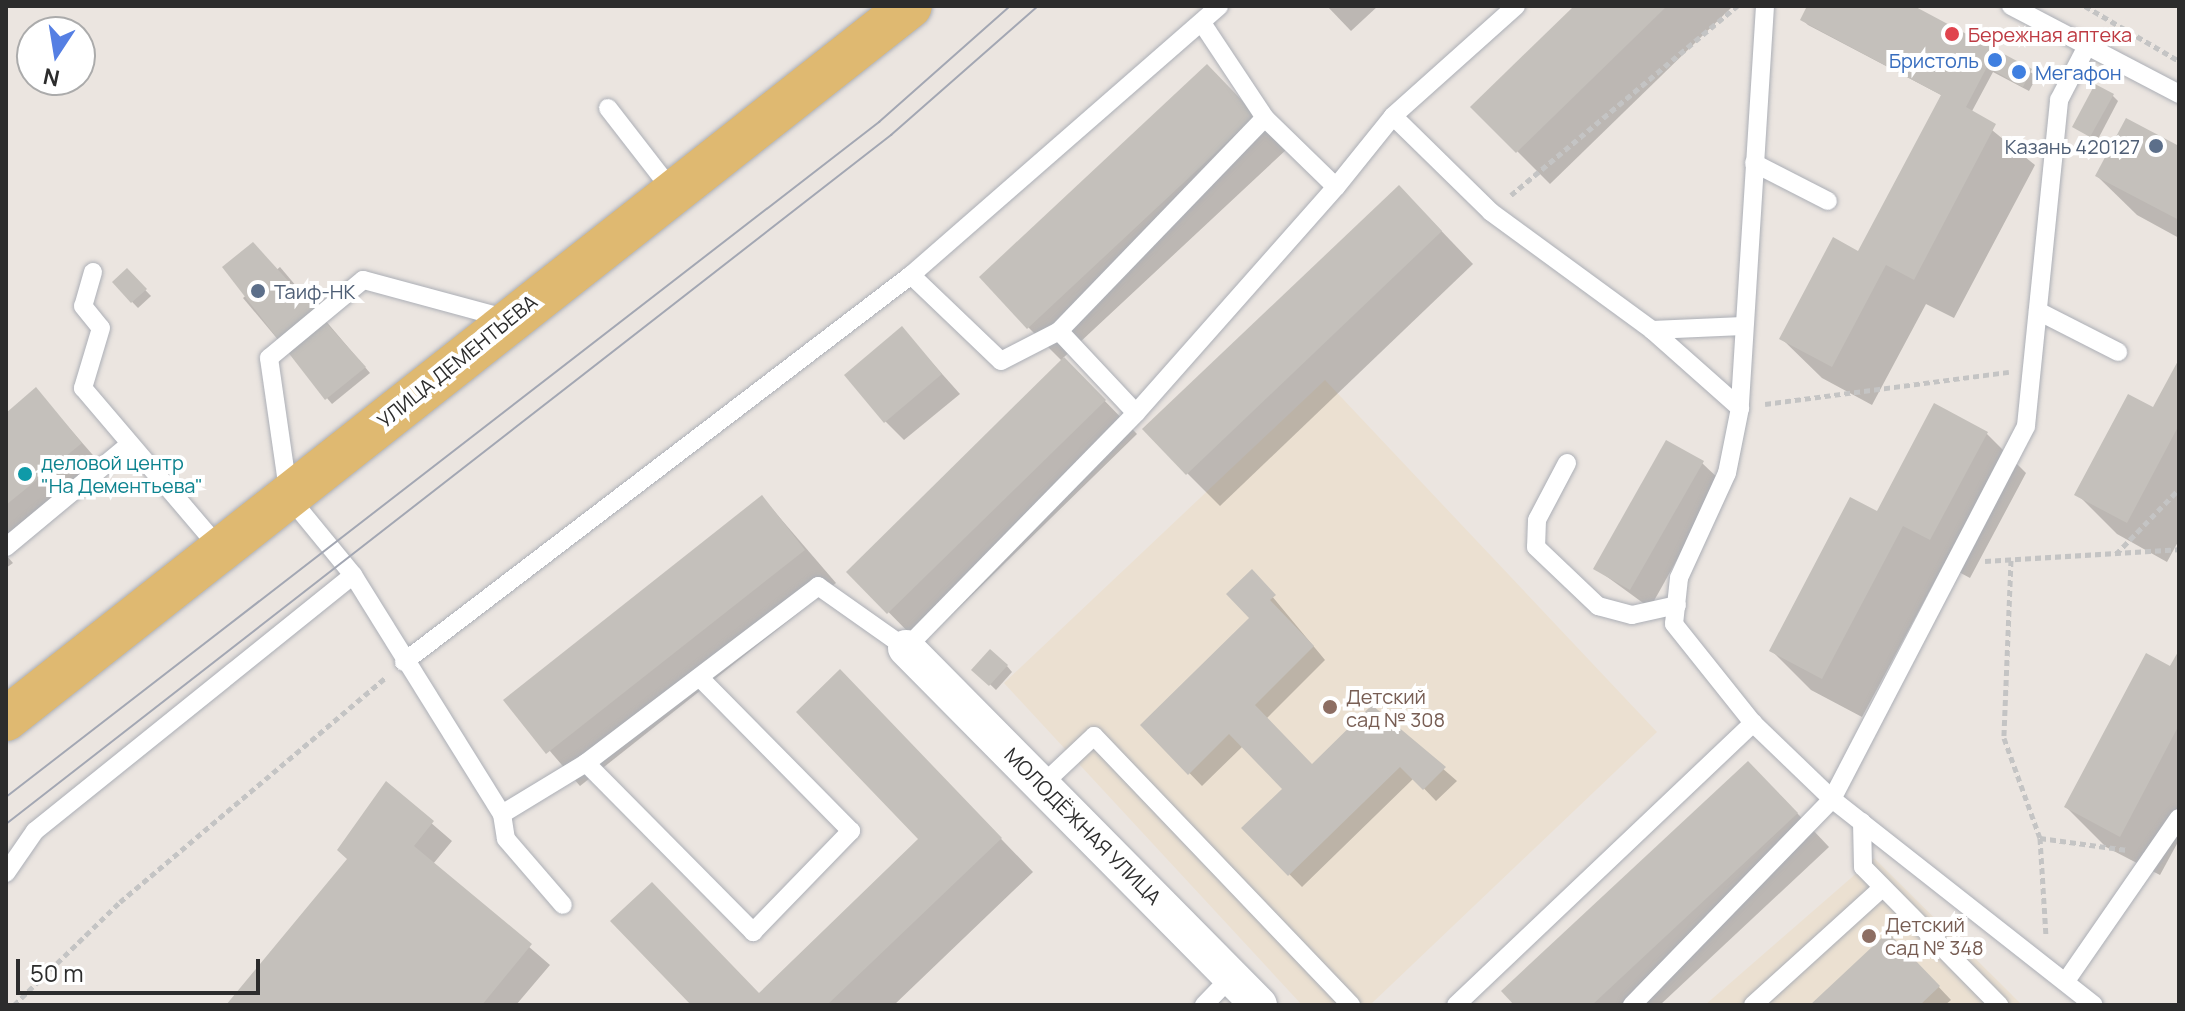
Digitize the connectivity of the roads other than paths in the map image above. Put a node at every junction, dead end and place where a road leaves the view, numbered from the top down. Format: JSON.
{"nodes":[{"id":1,"x":910,"y":6,"type":"edge"},
{"id":2,"x":1219,"y":6,"type":"edge"},
{"id":3,"x":1516,"y":6,"type":"edge"},
{"id":4,"x":1765,"y":6,"type":"edge"},
{"id":5,"x":2011,"y":6,"type":"edge"},
{"id":6,"x":1202,"y":23,"type":"junction"},
{"id":7,"x":2087,"y":46,"type":"junction"},
{"id":8,"x":2179,"y":94,"type":"edge"},
{"id":9,"x":608,"y":108,"type":"dead end"},
{"id":10,"x":1393,"y":116,"type":"junction"},
{"id":11,"x":1265,"y":118,"type":"junction"},
{"id":12,"x":1754,"y":163,"type":"junction"},
{"id":13,"x":1336,"y":187,"type":"junction"},
{"id":14,"x":674,"y":193,"type":"junction"},
{"id":15,"x":1828,"y":201,"type":"dead end"},
{"id":16,"x":93,"y":272,"type":"dead end"},
{"id":17,"x":911,"y":275,"type":"junction"},
{"id":18,"x":2038,"y":311,"type":"junction"},
{"id":19,"x":508,"y":319,"type":"junction"},
{"id":20,"x":1743,"y":326,"type":"junction"},
{"id":21,"x":1652,"y":330,"type":"junction"},
{"id":22,"x":1059,"y":331,"type":"junction"},
{"id":23,"x":2118,"y":352,"type":"dead end"},
{"id":24,"x":1740,"y":408,"type":"junction"},
{"id":25,"x":1136,"y":413,"type":"junction"},
{"id":26,"x":129,"y":445,"type":"junction"},
{"id":27,"x":1567,"y":463,"type":"dead end"},
{"id":28,"x":289,"y":497,"type":"junction"},
{"id":29,"x":6,"y":547,"type":"edge"},
{"id":30,"x":221,"y":550,"type":"junction"},
{"id":31,"x":353,"y":575,"type":"junction"},
{"id":32,"x":1677,"y":605,"type":"junction"},
{"id":33,"x":906,"y":648,"type":"junction"},
{"id":34,"x":404,"y":662,"type":"junction"},
{"id":35,"x":699,"y":677,"type":"junction"},
{"id":36,"x":6,"y":719,"type":"edge"},
{"id":37,"x":1753,"y":723,"type":"junction"},
{"id":38,"x":586,"y":763,"type":"junction"},
{"id":39,"x":1043,"y":784,"type":"junction"},
{"id":40,"x":1832,"y":799,"type":"junction"},
{"id":41,"x":502,"y":814,"type":"junction"},
{"id":42,"x":2179,"y":818,"type":"edge"},
{"id":43,"x":1862,"y":822,"type":"junction"},
{"id":44,"x":6,"y":873,"type":"edge"},
{"id":45,"x":1882,"y":888,"type":"junction"},
{"id":46,"x":563,"y":905,"type":"dead end"},
{"id":47,"x":1231,"y":977,"type":"junction"},
{"id":48,"x":2066,"y":981,"type":"junction"},
{"id":49,"x":1204,"y":1005,"type":"edge"},
{"id":50,"x":1259,"y":1005,"type":"edge"},
{"id":51,"x":1351,"y":1005,"type":"edge"},
{"id":52,"x":1456,"y":1005,"type":"edge"},
{"id":53,"x":1632,"y":1005,"type":"edge"},
{"id":54,"x":1753,"y":1005,"type":"edge"},
{"id":55,"x":1999,"y":1005,"type":"edge"},
{"id":56,"x":2094,"y":1005,"type":"edge"}],
"edges":[{"from":1,"to":14,"type":"main road","name":"УЛИЦА ДЕМЕНТЬЕВА"},
{"from":2,"to":6,"type":"lane"},
{"from":3,"to":10,"type":"lane"},
{"from":4,"to":12,"type":"lane"},
{"from":5,"to":7,"type":"lane"},
{"from":6,"to":11,"type":"lane"},
{"from":6,"to":17,"type":"lane"},
{"from":7,"to":8,"type":"lane"},
{"from":7,"to":18,"type":"lane"},
{"from":9,"to":14,"type":"lane"},
{"from":10,"to":13,"type":"lane"},
{"from":10,"to":21,"type":"lane"},
{"from":11,"to":13,"type":"lane"},
{"from":11,"to":22,"type":"lane"},
{"from":12,"to":15,"type":"lane"},
{"from":12,"to":20,"type":"lane"},
{"from":13,"to":25,"type":"lane"},
{"from":14,"to":19,"type":"main road","name":"УЛИЦА ДЕМЕНТЬЕВА"},
{"from":16,"to":26,"type":"lane"},
{"from":17,"to":22,"type":"lane"},
{"from":17,"to":34,"type":"lane"},
{"from":18,"to":23,"type":"lane"},
{"from":18,"to":40,"type":"lane"},
{"from":19,"to":28,"type":"main road","name":"УЛИЦА ДЕМЕНТЬЕВА"},
{"from":19,"to":28,"type":"lane"},
{"from":20,"to":21,"type":"lane"},
{"from":20,"to":24,"type":"lane"},
{"from":21,"to":24,"type":"lane"},
{"from":22,"to":25,"type":"lane"},
{"from":24,"to":32,"type":"lane"},
{"from":25,"to":33,"type":"lane"},
{"from":26,"to":29,"type":"lane"},
{"from":26,"to":30,"type":"lane"},
{"from":27,"to":32,"type":"lane"},
{"from":28,"to":30,"type":"main road","name":"УЛИЦА ДЕМЕНТЬЕВА"},
{"from":28,"to":31,"type":"lane"},
{"from":30,"to":36,"type":"main road","name":"УЛИЦА ДЕМЕНТЬЕВА"},
{"from":31,"to":34,"type":"lane"},
{"from":31,"to":44,"type":"lane"},
{"from":32,"to":37,"type":"lane"},
{"from":33,"to":35,"type":"lane"},
{"from":33,"to":39,"type":"street","name":"МОЛОДЁЖНАЯ УЛИЦА"},
{"from":34,"to":41,"type":"lane"},
{"from":35,"to":38,"type":"lane"},
{"from":35,"to":38,"type":"lane"},
{"from":37,"to":40,"type":"lane"},
{"from":37,"to":52,"type":"lane"},
{"from":38,"to":41,"type":"lane"},
{"from":39,"to":47,"type":"street","name":"МОЛОДЁЖНАЯ УЛИЦА"},
{"from":39,"to":51,"type":"lane"},
{"from":40,"to":43,"type":"lane"},
{"from":40,"to":53,"type":"lane"},
{"from":41,"to":46,"type":"lane"},
{"from":42,"to":48,"type":"lane"},
{"from":43,"to":45,"type":"lane"},
{"from":43,"to":48,"type":"lane"},
{"from":45,"to":54,"type":"lane"},
{"from":45,"to":55,"type":"lane"},
{"from":47,"to":49,"type":"lane"},
{"from":47,"to":50,"type":"street","name":"МОЛОДЁЖНАЯ УЛИЦА"},
{"from":48,"to":56,"type":"lane"}]}
